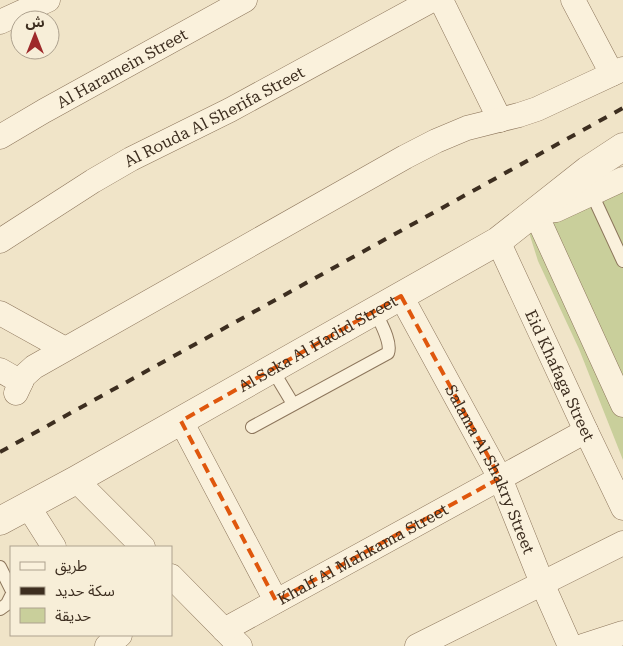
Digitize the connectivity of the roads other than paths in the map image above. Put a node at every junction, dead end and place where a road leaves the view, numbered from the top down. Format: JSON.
{"nodes":[{"id":1,"x":48,"y":0,"type":"edge"},
{"id":2,"x":432,"y":0,"type":"edge"},
{"id":3,"x":441,"y":0,"type":"edge"},
{"id":4,"x":573,"y":0,"type":"edge"},
{"id":5,"x":231,"y":3,"type":"edge"},
{"id":6,"x":0,"y":22,"type":"edge"},
{"id":7,"x":618,"y":72,"type":"edge"},
{"id":8,"x":500,"y":120,"type":"junction"},
{"id":9,"x":0,"y":137,"type":"edge"},
{"id":10,"x":623,"y":147,"type":"edge"},
{"id":11,"x":623,"y":179,"type":"edge"},
{"id":12,"x":592,"y":194,"type":"junction"},
{"id":13,"x":535,"y":212,"type":"junction"},
{"id":14,"x":0,"y":241,"type":"edge"},
{"id":15,"x":498,"y":241,"type":"junction"},
{"id":16,"x":623,"y":261,"type":"edge"},
{"id":17,"x":401,"y":296,"type":"junction"},
{"id":18,"x":375,"y":311,"type":"junction"},
{"id":19,"x":0,"y":313,"type":"edge"},
{"id":20,"x":65,"y":349,"type":"junction"},
{"id":21,"x":272,"y":369,"type":"junction"},
{"id":22,"x":0,"y":370,"type":"edge"},
{"id":23,"x":294,"y":404,"type":"junction"},
{"id":24,"x":623,"y":405,"type":"edge"},
{"id":25,"x":181,"y":421,"type":"junction"},
{"id":26,"x":252,"y":427,"type":"dead end"},
{"id":27,"x":586,"y":431,"type":"junction"},
{"id":28,"x":500,"y":478,"type":"junction"},
{"id":29,"x":76,"y":480,"type":"junction"},
{"id":30,"x":28,"y":506,"type":"junction"},
{"id":31,"x":623,"y":508,"type":"edge"},
{"id":32,"x":0,"y":521,"type":"edge"},
{"id":33,"x":623,"y":543,"type":"edge"},
{"id":34,"x":53,"y":546,"type":"edge"},
{"id":35,"x":141,"y":546,"type":"edge"},
{"id":36,"x":0,"y":567,"type":"edge"},
{"id":37,"x":173,"y":582,"type":"edge"},
{"id":38,"x":542,"y":583,"type":"junction"},
{"id":39,"x":10,"y":587,"type":"edge"},
{"id":40,"x":10,"y":598,"type":"edge"},
{"id":41,"x":276,"y":601,"type":"junction"},
{"id":42,"x":0,"y":609,"type":"edge"},
{"id":43,"x":623,"y":632,"type":"edge"},
{"id":44,"x":232,"y":638,"type":"edge"},
{"id":45,"x":417,"y":646,"type":"edge"},
{"id":46,"x":570,"y":646,"type":"edge"},
{"id":47,"x":583,"y":646,"type":"edge"}],
"edges":[{"from":1,"to":6,"type":"street"},
{"from":2,"to":14,"type":"street","name":"Al Rouda Al Sherifa Street"},
{"from":3,"to":8,"type":"street"},
{"from":4,"to":7,"type":"street"},
{"from":5,"to":9,"type":"street","name":"Al Haramein Street"},
{"from":7,"to":8,"type":"street"},
{"from":8,"to":20,"type":"street"},
{"from":10,"to":13,"type":"street","name":"Al Seka Al Hadid Street"},
{"from":11,"to":12,"type":"street"},
{"from":12,"to":13,"type":"street"},
{"from":12,"to":16,"type":"lane"},
{"from":13,"to":15,"type":"street","name":"Al Seka Al Hadid Street"},
{"from":13,"to":24,"type":"street"},
{"from":15,"to":17,"type":"street","name":"Al Seka Al Hadid Street"},
{"from":15,"to":27,"type":"street","name":"Eid Khafaga Street"},
{"from":17,"to":18,"type":"street","name":"Al Seka Al Hadid Street"},
{"from":17,"to":28,"type":"street","name":"Salama Al Shakry Street"},
{"from":18,"to":21,"type":"street","name":"Al Seka Al Hadid Street"},
{"from":18,"to":23,"type":"lane"},
{"from":19,"to":20,"type":"street"},
{"from":20,"to":22,"type":"street"},
{"from":21,"to":23,"type":"lane"},
{"from":21,"to":25,"type":"street","name":"Al Seka Al Hadid Street"},
{"from":23,"to":26,"type":"lane"},
{"from":25,"to":29,"type":"street","name":"Al Seka Al Hadid Street"},
{"from":25,"to":41,"type":"street"},
{"from":27,"to":28,"type":"street","name":"Khalf Al Mahkama Street"},
{"from":27,"to":31,"type":"street","name":"Eid Khafaga Street"},
{"from":28,"to":38,"type":"street","name":"Salama Al Shakry Street"},
{"from":28,"to":41,"type":"street","name":"Khalf Al Mahkama Street"},
{"from":29,"to":30,"type":"street","name":"Al Seka Al Hadid Street"},
{"from":29,"to":35,"type":"street"},
{"from":30,"to":32,"type":"street","name":"Al Seka Al Hadid Street"},
{"from":30,"to":34,"type":"street"},
{"from":33,"to":38,"type":"street"},
{"from":36,"to":39,"type":"lane"},
{"from":37,"to":44,"type":"street"},
{"from":38,"to":45,"type":"street"},
{"from":38,"to":46,"type":"street","name":"Salama Al Shakry Street"},
{"from":40,"to":42,"type":"lane"},
{"from":41,"to":44,"type":"street","name":"Khalf Al Mahkama Street"},
{"from":43,"to":47,"type":"street"}]}
